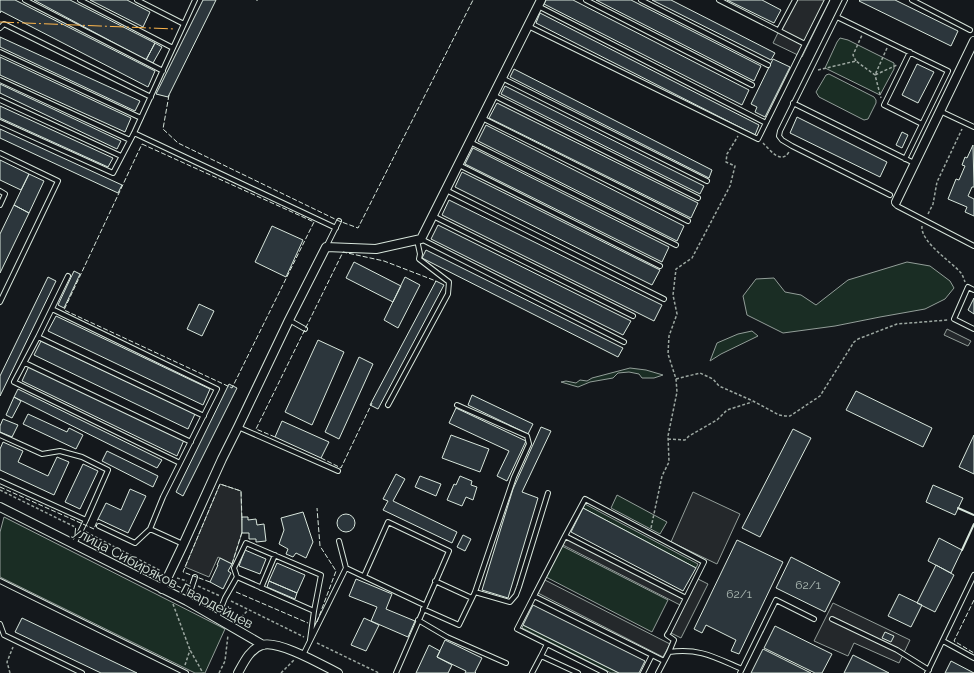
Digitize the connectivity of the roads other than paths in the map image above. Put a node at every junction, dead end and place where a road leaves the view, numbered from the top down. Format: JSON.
{"nodes":[{"id":1,"x":25,"y":0,"type":"edge"},
{"id":2,"x":80,"y":0,"type":"edge"},
{"id":3,"x":137,"y":0,"type":"edge"},
{"id":4,"x":194,"y":0,"type":"edge"},
{"id":5,"x":586,"y":0,"type":"edge"},
{"id":6,"x":641,"y":0,"type":"edge"},
{"id":7,"x":719,"y":0,"type":"edge"},
{"id":8,"x":795,"y":0,"type":"edge"},
{"id":9,"x":826,"y":0,"type":"edge"},
{"id":10,"x":845,"y":0,"type":"edge"},
{"id":11,"x":912,"y":0,"type":"edge"},
{"id":12,"x":539,"y":3,"type":"edge"},
{"id":13,"x":836,"y":17,"type":"junction"},
{"id":14,"x":184,"y":24,"type":"junction"},
{"id":15,"x":528,"y":26,"type":"junction"},
{"id":16,"x":0,"y":28,"type":"edge"},
{"id":17,"x":779,"y":30,"type":"junction"},
{"id":18,"x":970,"y":30,"type":"dead end"},
{"id":19,"x":974,"y":41,"type":"edge"},
{"id":20,"x":805,"y":44,"type":"junction"},
{"id":21,"x":173,"y":48,"type":"junction"},
{"id":22,"x":0,"y":52,"type":"edge"},
{"id":23,"x":910,"y":52,"type":"junction"},
{"id":24,"x":768,"y":65,"type":"dead end"},
{"id":25,"x":163,"y":71,"type":"junction"},
{"id":26,"x":948,"y":71,"type":"junction"},
{"id":27,"x":957,"y":75,"type":"junction"},
{"id":28,"x":502,"y":78,"type":"junction"},
{"id":29,"x":0,"y":80,"type":"edge"},
{"id":30,"x":752,"y":85,"type":"dead end"},
{"id":31,"x":493,"y":95,"type":"junction"},
{"id":32,"x":151,"y":97,"type":"junction"},
{"id":33,"x":0,"y":100,"type":"edge"},
{"id":34,"x":793,"y":103,"type":"junction"},
{"id":35,"x":939,"y":111,"type":"junction"},
{"id":36,"x":141,"y":118,"type":"junction"},
{"id":37,"x":482,"y":118,"type":"junction"},
{"id":38,"x":0,"y":122,"type":"edge"},
{"id":39,"x":764,"y":122,"type":"dead end"},
{"id":40,"x":922,"y":124,"type":"junction"},
{"id":41,"x":974,"y":127,"type":"edge"},
{"id":42,"x":134,"y":133,"type":"junction"},
{"id":43,"x":130,"y":140,"type":"junction"},
{"id":44,"x":470,"y":142,"type":"junction"},
{"id":45,"x":0,"y":153,"type":"edge"},
{"id":46,"x":121,"y":156,"type":"junction"},
{"id":47,"x":905,"y":159,"type":"junction"},
{"id":48,"x":914,"y":163,"type":"junction"},
{"id":49,"x":458,"y":165,"type":"junction"},
{"id":50,"x":707,"y":181,"type":"dead end"},
{"id":51,"x":446,"y":190,"type":"junction"},
{"id":52,"x":0,"y":191,"type":"edge"},
{"id":53,"x":698,"y":198,"type":"dead end"},
{"id":54,"x":893,"y":198,"type":"junction"},
{"id":55,"x":0,"y":205,"type":"edge"},
{"id":56,"x":433,"y":216,"type":"junction"},
{"id":57,"x":339,"y":221,"type":"dead end"},
{"id":58,"x":688,"y":221,"type":"dead end"},
{"id":59,"x":336,"y":228,"type":"junction"},
{"id":60,"x":419,"y":239,"type":"junction"},
{"id":61,"x":676,"y":245,"type":"dead end"},
{"id":62,"x":974,"y":246,"type":"edge"},
{"id":63,"x":326,"y":247,"type":"junction"},
{"id":64,"x":660,"y":266,"type":"dead end"},
{"id":65,"x":68,"y":276,"type":"dead end"},
{"id":66,"x":974,"y":290,"type":"edge"},
{"id":67,"x":664,"y":299,"type":"dead end"},
{"id":68,"x":0,"y":302,"type":"edge"},
{"id":69,"x":52,"y":309,"type":"junction"},
{"id":70,"x":633,"y":316,"type":"dead end"},
{"id":71,"x":289,"y":320,"type":"junction"},
{"id":72,"x":305,"y":329,"type":"dead end"},
{"id":73,"x":974,"y":329,"type":"edge"},
{"id":74,"x":38,"y":337,"type":"junction"},
{"id":75,"x":624,"y":342,"type":"dead end"},
{"id":76,"x":25,"y":362,"type":"junction"},
{"id":77,"x":388,"y":405,"type":"dead end"},
{"id":78,"x":457,"y":405,"type":"dead end"},
{"id":79,"x":204,"y":416,"type":"junction"},
{"id":80,"x":238,"y":427,"type":"junction"},
{"id":81,"x":0,"y":435,"type":"edge"},
{"id":82,"x":191,"y":442,"type":"junction"},
{"id":83,"x":180,"y":463,"type":"junction"},
{"id":84,"x":338,"y":471,"type":"dead end"},
{"id":85,"x":0,"y":481,"type":"edge"},
{"id":86,"x":548,"y":493,"type":"dead end"},
{"id":87,"x":0,"y":507,"type":"edge"},
{"id":88,"x":86,"y":520,"type":"junction"},
{"id":89,"x":99,"y":526,"type":"dead end"},
{"id":90,"x":150,"y":529,"type":"junction"},
{"id":91,"x":565,"y":536,"type":"junction"},
{"id":92,"x":339,"y":541,"type":"dead end"},
{"id":93,"x":74,"y":544,"type":"junction"},
{"id":94,"x":183,"y":545,"type":"junction"},
{"id":95,"x":275,"y":555,"type":"junction"},
{"id":96,"x":346,"y":568,"type":"junction"},
{"id":97,"x":364,"y":576,"type":"junction"},
{"id":98,"x":974,"y":576,"type":"edge"},
{"id":99,"x":195,"y":577,"type":"dead end"},
{"id":100,"x":237,"y":577,"type":"junction"},
{"id":101,"x":0,"y":581,"type":"edge"},
{"id":102,"x":435,"y":582,"type":"junction"},
{"id":103,"x":261,"y":588,"type":"junction"},
{"id":104,"x":165,"y":590,"type":"junction"},
{"id":105,"x":475,"y":592,"type":"junction"},
{"id":106,"x":534,"y":596,"type":"junction"},
{"id":107,"x":472,"y":598,"type":"junction"},
{"id":108,"x":686,"y":598,"type":"junction"},
{"id":109,"x":187,"y":601,"type":"junction"},
{"id":110,"x":424,"y":607,"type":"junction"},
{"id":111,"x":314,"y":611,"type":"junction"},
{"id":112,"x":217,"y":618,"type":"junction"},
{"id":113,"x":814,"y":619,"type":"dead end"},
{"id":114,"x":832,"y":619,"type":"dead end"},
{"id":115,"x":418,"y":620,"type":"junction"},
{"id":116,"x":0,"y":624,"type":"edge"},
{"id":117,"x":2,"y":635,"type":"edge"},
{"id":118,"x":310,"y":640,"type":"junction"},
{"id":119,"x":943,"y":641,"type":"junction"},
{"id":120,"x":547,"y":644,"type":"junction"},
{"id":121,"x":263,"y":645,"type":"junction"},
{"id":122,"x":669,"y":652,"type":"junction"},
{"id":123,"x":652,"y":655,"type":"junction"},
{"id":124,"x":303,"y":656,"type":"junction"},
{"id":125,"x":541,"y":656,"type":"junction"},
{"id":126,"x":974,"y":658,"type":"edge"},
{"id":127,"x":664,"y":661,"type":"junction"},
{"id":128,"x":506,"y":663,"type":"dead end"},
{"id":129,"x":741,"y":671,"type":"edge"},
{"id":130,"x":185,"y":672,"type":"edge"},
{"id":131,"x":928,"y":672,"type":"edge"},
{"id":132,"x":82,"y":673,"type":"edge"},
{"id":133,"x":238,"y":673,"type":"edge"},
{"id":134,"x":338,"y":673,"type":"edge"},
{"id":135,"x":396,"y":673,"type":"edge"},
{"id":136,"x":532,"y":673,"type":"edge"},
{"id":137,"x":578,"y":673,"type":"edge"},
{"id":138,"x":605,"y":673,"type":"edge"},
{"id":139,"x":643,"y":673,"type":"edge"},
{"id":140,"x":658,"y":673,"type":"edge"}],
"edges":[{"from":1,"to":25,"type":"lane"},
{"from":2,"to":21,"type":"lane"},
{"from":3,"to":14,"type":"lane"},
{"from":4,"to":14,"type":"lane"},
{"from":5,"to":30,"type":"lane"},
{"from":6,"to":24,"type":"lane"},
{"from":7,"to":17,"type":"lane"},
{"from":8,"to":17,"type":"lane"},
{"from":9,"to":20,"type":"lane"},
{"from":10,"to":13,"type":"lane"},
{"from":11,"to":18,"type":"lane"},
{"from":12,"to":15,"type":"street"},
{"from":12,"to":39,"type":"lane"},
{"from":13,"to":23,"type":"lane"},
{"from":13,"to":34,"type":"lane"},
{"from":14,"to":21,"type":"lane"},
{"from":15,"to":20,"type":"lane"},
{"from":15,"to":28,"type":"street"},
{"from":16,"to":32,"type":"lane"},
{"from":17,"to":20,"type":"lane"},
{"from":19,"to":27,"type":"street"},
{"from":21,"to":25,"type":"lane"},
{"from":22,"to":36,"type":"lane"},
{"from":23,"to":26,"type":"lane"},
{"from":23,"to":40,"type":"lane"},
{"from":25,"to":32,"type":"lane"},
{"from":26,"to":27,"type":"lane"},
{"from":26,"to":40,"type":"lane"},
{"from":27,"to":35,"type":"street"},
{"from":28,"to":31,"type":"street"},
{"from":28,"to":50,"type":"lane"},
{"from":29,"to":43,"type":"lane"},
{"from":31,"to":37,"type":"street"},
{"from":31,"to":53,"type":"lane"},
{"from":32,"to":36,"type":"lane"},
{"from":33,"to":46,"type":"lane"},
{"from":34,"to":47,"type":"lane"},
{"from":34,"to":54,"type":"lane"},
{"from":35,"to":41,"type":"lane"},
{"from":35,"to":48,"type":"street"},
{"from":36,"to":42,"type":"lane"},
{"from":37,"to":44,"type":"street"},
{"from":37,"to":58,"type":"lane"},
{"from":38,"to":46,"type":"lane"},
{"from":40,"to":47,"type":"lane"},
{"from":42,"to":43,"type":"lane"},
{"from":42,"to":59,"type":"lane"},
{"from":43,"to":46,"type":"lane"},
{"from":44,"to":49,"type":"street"},
{"from":44,"to":61,"type":"lane"},
{"from":45,"to":68,"type":"lane"},
{"from":47,"to":48,"type":"lane"},
{"from":48,"to":54,"type":"street"},
{"from":49,"to":51,"type":"street"},
{"from":49,"to":64,"type":"lane"},
{"from":51,"to":56,"type":"street"},
{"from":51,"to":67,"type":"lane"},
{"from":52,"to":55,"type":"lane"},
{"from":54,"to":62,"type":"lane"},
{"from":56,"to":60,"type":"street"},
{"from":56,"to":70,"type":"lane"},
{"from":57,"to":59,"type":"lane"},
{"from":59,"to":63,"type":"lane"},
{"from":60,"to":63,"type":"street"},
{"from":60,"to":75,"type":"lane"},
{"from":60,"to":77,"type":"lane"},
{"from":63,"to":71,"type":"street"},
{"from":65,"to":69,"type":"lane"},
{"from":66,"to":73,"type":"lane"},
{"from":69,"to":74,"type":"lane"},
{"from":69,"to":79,"type":"lane"},
{"from":71,"to":72,"type":"lane"},
{"from":71,"to":80,"type":"street"},
{"from":74,"to":76,"type":"lane"},
{"from":74,"to":79,"type":"lane"},
{"from":76,"to":82,"type":"lane"},
{"from":76,"to":83,"type":"lane"},
{"from":78,"to":105,"type":"lane"},
{"from":79,"to":82,"type":"lane"},
{"from":80,"to":84,"type":"lane"},
{"from":80,"to":94,"type":"street"},
{"from":81,"to":88,"type":"lane"},
{"from":82,"to":83,"type":"lane"},
{"from":83,"to":90,"type":"lane"},
{"from":85,"to":88,"type":"lane"},
{"from":86,"to":105,"type":"lane"},
{"from":87,"to":93,"type":"street","name":"улица Сибиряков-Гвардейцев"},
{"from":88,"to":93,"type":"lane"},
{"from":89,"to":90,"type":"lane"},
{"from":90,"to":94,"type":"lane"},
{"from":91,"to":106,"type":"lane"},
{"from":91,"to":108,"type":"lane"},
{"from":91,"to":108,"type":"lane"},
{"from":92,"to":96,"type":"lane"},
{"from":93,"to":104,"type":"street","name":"улица Сибиряков-Гвардейцев"},
{"from":94,"to":104,"type":"street"},
{"from":95,"to":100,"type":"lane"},
{"from":95,"to":103,"type":"lane"},
{"from":95,"to":111,"type":"lane"},
{"from":96,"to":97,"type":"lane"},
{"from":96,"to":118,"type":"lane"},
{"from":97,"to":102,"type":"lane"},
{"from":97,"to":110,"type":"lane"},
{"from":98,"to":119,"type":"lane"},
{"from":99,"to":109,"type":"lane"},
{"from":100,"to":103,"type":"lane"},
{"from":100,"to":112,"type":"lane"},
{"from":101,"to":130,"type":"lane"},
{"from":102,"to":107,"type":"lane"},
{"from":102,"to":110,"type":"lane"},
{"from":103,"to":111,"type":"lane"},
{"from":104,"to":109,"type":"street","name":"улица Сибиряков-Гвардейцев"},
{"from":105,"to":107,"type":"lane"},
{"from":106,"to":120,"type":"lane"},
{"from":106,"to":123,"type":"lane"},
{"from":107,"to":110,"type":"lane"},
{"from":108,"to":122,"type":"lane"},
{"from":109,"to":112,"type":"street","name":"улица Сибиряков-Гвардейцев"},
{"from":110,"to":115,"type":"lane"},
{"from":111,"to":118,"type":"lane"},
{"from":112,"to":121,"type":"street","name":"улица Сибиряков-Гвардейцев"},
{"from":113,"to":129,"type":"lane"},
{"from":114,"to":131,"type":"lane"},
{"from":115,"to":128,"type":"lane"},
{"from":115,"to":135,"type":"lane"},
{"from":116,"to":117,"type":"lane"},
{"from":117,"to":132,"type":"lane"},
{"from":118,"to":124,"type":"lane"},
{"from":119,"to":126,"type":"lane"},
{"from":119,"to":131,"type":"lane"},
{"from":120,"to":125,"type":"lane"},
{"from":120,"to":138,"type":"lane"},
{"from":121,"to":124,"type":"street","name":"улица Сибиряков-Гвардейцев"},
{"from":121,"to":133,"type":"street"},
{"from":122,"to":127,"type":"lane"},
{"from":122,"to":129,"type":"lane"},
{"from":123,"to":127,"type":"lane"},
{"from":123,"to":139,"type":"lane"},
{"from":124,"to":134,"type":"street","name":"улица Сибиряков-Гвардейцев"},
{"from":125,"to":136,"type":"lane"},
{"from":125,"to":137,"type":"lane"},
{"from":127,"to":140,"type":"lane"}]}
